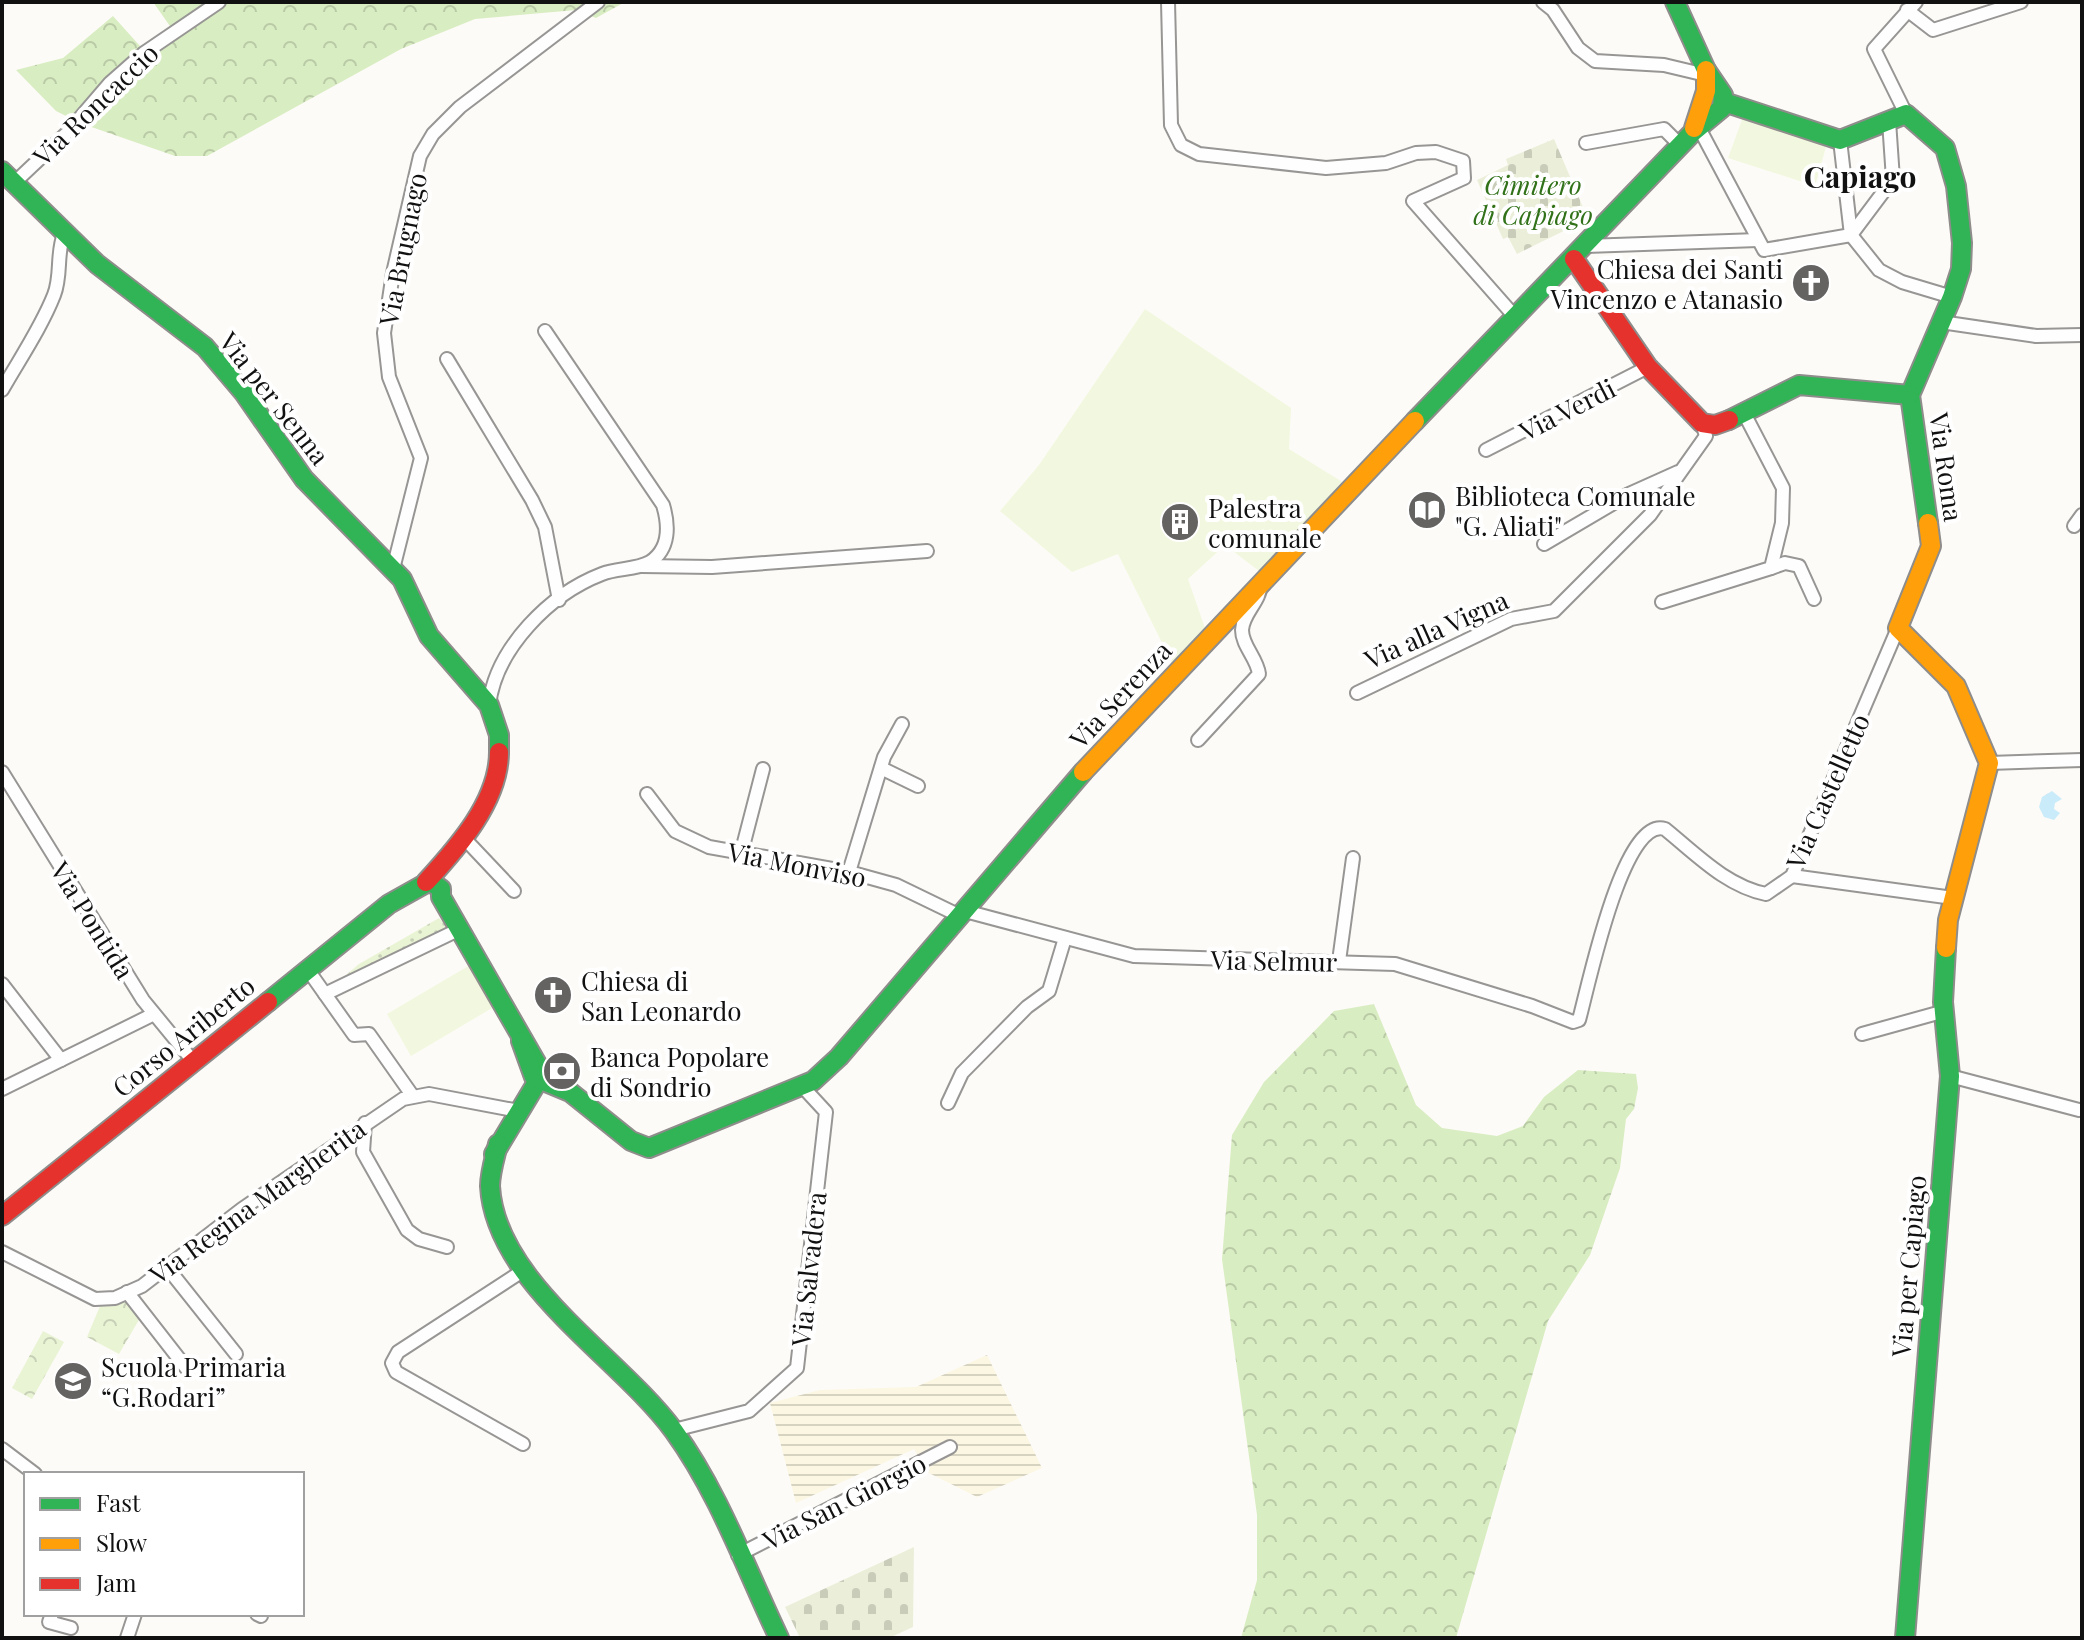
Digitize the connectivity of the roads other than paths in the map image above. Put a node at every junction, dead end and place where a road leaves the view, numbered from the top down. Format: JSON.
{"nodes":[{"id":1,"x":219,"y":2,"type":"edge"},
{"id":2,"x":598,"y":2,"type":"edge"},
{"id":3,"x":1168,"y":2,"type":"edge"},
{"id":4,"x":1543,"y":2,"type":"edge"},
{"id":5,"x":1675,"y":2,"type":"edge"},
{"id":6,"x":2021,"y":2,"type":"edge"},
{"id":7,"x":1911,"y":6,"type":"edge"},
{"id":8,"x":1711,"y":92,"type":"junction"},
{"id":9,"x":1898,"y":117,"type":"junction"},
{"id":10,"x":1690,"y":134,"type":"junction"},
{"id":11,"x":1840,"y":140,"type":"junction"},
{"id":12,"x":1586,"y":143,"type":"dead end"},
{"id":13,"x":8,"y":177,"type":"edge"},
{"id":14,"x":64,"y":234,"type":"junction"},
{"id":15,"x":1851,"y":235,"type":"junction"},
{"id":16,"x":1761,"y":245,"type":"junction"},
{"id":17,"x":1580,"y":253,"type":"junction"},
{"id":18,"x":1952,"y":297,"type":"junction"},
{"id":19,"x":1516,"y":318,"type":"junction"},
{"id":20,"x":1941,"y":322,"type":"junction"},
{"id":21,"x":545,"y":331,"type":"dead end"},
{"id":22,"x":2082,"y":335,"type":"edge"},
{"id":23,"x":447,"y":359,"type":"dead end"},
{"id":24,"x":1648,"y":367,"type":"junction"},
{"id":25,"x":2,"y":390,"type":"edge"},
{"id":26,"x":1910,"y":395,"type":"junction"},
{"id":27,"x":1745,"y":415,"type":"junction"},
{"id":28,"x":1702,"y":423,"type":"junction"},
{"id":29,"x":1486,"y":450,"type":"dead end"},
{"id":30,"x":1678,"y":472,"type":"junction"},
{"id":31,"x":1544,"y":544,"type":"dead end"},
{"id":32,"x":927,"y":551,"type":"dead end"},
{"id":33,"x":641,"y":566,"type":"junction"},
{"id":34,"x":1771,"y":568,"type":"junction"},
{"id":35,"x":393,"y":569,"type":"junction"},
{"id":36,"x":1261,"y":582,"type":"junction"},
{"id":37,"x":1814,"y":599,"type":"dead end"},
{"id":38,"x":559,"y":600,"type":"junction"},
{"id":39,"x":1662,"y":602,"type":"dead end"},
{"id":40,"x":1898,"y":628,"type":"junction"},
{"id":41,"x":1357,"y":693,"type":"dead end"},
{"id":42,"x":489,"y":705,"type":"junction"},
{"id":43,"x":902,"y":724,"type":"dead end"},
{"id":44,"x":1198,"y":740,"type":"dead end"},
{"id":45,"x":2082,"y":760,"type":"edge"},
{"id":46,"x":1989,"y":763,"type":"junction"},
{"id":47,"x":881,"y":768,"type":"junction"},
{"id":48,"x":763,"y":769,"type":"dead end"},
{"id":49,"x":2,"y":772,"type":"edge"},
{"id":50,"x":918,"y":786,"type":"dead end"},
{"id":51,"x":647,"y":794,"type":"dead end"},
{"id":52,"x":463,"y":837,"type":"junction"},
{"id":53,"x":741,"y":854,"type":"junction"},
{"id":54,"x":1353,"y":858,"type":"dead end"},
{"id":55,"x":849,"y":872,"type":"junction"},
{"id":56,"x":1792,"y":876,"type":"junction"},
{"id":57,"x":514,"y":891,"type":"dead end"},
{"id":58,"x":430,"y":893,"type":"junction"},
{"id":59,"x":1953,"y":898,"type":"junction"},
{"id":60,"x":962,"y":913,"type":"junction"},
{"id":61,"x":457,"y":924,"type":"junction"},
{"id":62,"x":1065,"y":938,"type":"junction"},
{"id":63,"x":1339,"y":961,"type":"junction"},
{"id":64,"x":308,"y":970,"type":"junction"},
{"id":65,"x":2,"y":984,"type":"edge"},
{"id":66,"x":325,"y":994,"type":"junction"},
{"id":67,"x":1945,"y":1011,"type":"junction"},
{"id":68,"x":154,"y":1014,"type":"junction"},
{"id":69,"x":1579,"y":1020,"type":"joint"},
{"id":70,"x":518,"y":1032,"type":"junction"},
{"id":71,"x":1862,"y":1034,"type":"dead end"},
{"id":72,"x":61,"y":1060,"type":"junction"},
{"id":73,"x":193,"y":1061,"type":"junction"},
{"id":74,"x":1950,"y":1076,"type":"junction"},
{"id":75,"x":539,"y":1079,"type":"junction"},
{"id":76,"x":802,"y":1086,"type":"junction"},
{"id":77,"x":2,"y":1089,"type":"edge"},
{"id":78,"x":412,"y":1095,"type":"junction"},
{"id":79,"x":948,"y":1103,"type":"dead end"},
{"id":80,"x":516,"y":1110,"type":"junction"},
{"id":81,"x":2079,"y":1110,"type":"dead end"},
{"id":82,"x":365,"y":1123,"type":"junction"},
{"id":83,"x":2,"y":1216,"type":"edge"},
{"id":84,"x":447,"y":1247,"type":"dead end"},
{"id":85,"x":2,"y":1252,"type":"edge"},
{"id":86,"x":166,"y":1266,"type":"junction"},
{"id":87,"x":524,"y":1270,"type":"junction"},
{"id":88,"x":127,"y":1292,"type":"junction"},
{"id":89,"x":236,"y":1354,"type":"dead end"},
{"id":90,"x":187,"y":1369,"type":"dead end"},
{"id":91,"x":674,"y":1430,"type":"junction"},
{"id":92,"x":523,"y":1444,"type":"dead end"},
{"id":93,"x":950,"y":1447,"type":"dead end"},
{"id":94,"x":2,"y":1449,"type":"edge"},
{"id":95,"x":32,"y":1472,"type":"edge"},
{"id":96,"x":738,"y":1555,"type":"junction"},
{"id":97,"x":51,"y":1616,"type":"edge"},
{"id":98,"x":134,"y":1616,"type":"edge"},
{"id":99,"x":71,"y":1628,"type":"dead end"},
{"id":100,"x":127,"y":1638,"type":"edge"},
{"id":101,"x":779,"y":1638,"type":"edge"},
{"id":102,"x":1905,"y":1638,"type":"edge"}],
"edges":[{"from":1,"to":13,"type":"street","name":"Via Roncaccio"},
{"from":2,"to":35,"type":"street","name":"Via Brugnago"},
{"from":3,"to":19,"type":"street"},
{"from":4,"to":8,"type":"street"},
{"from":5,"to":8,"type":"street"},
{"from":6,"to":7,"type":"street"},
{"from":7,"to":9,"type":"street"},
{"from":8,"to":10,"type":"street","name":"Via Serenza"},
{"from":8,"to":11,"type":"street"},
{"from":9,"to":11,"type":"street"},
{"from":9,"to":15,"type":"street"},
{"from":9,"to":18,"type":"street","name":"Via Roma"},
{"from":10,"to":12,"type":"street"},
{"from":10,"to":16,"type":"street"},
{"from":10,"to":17,"type":"street","name":"Via Serenza"},
{"from":11,"to":15,"type":"street"},
{"from":13,"to":14,"type":"street","name":"Via per Senna"},
{"from":14,"to":25,"type":"street"},
{"from":14,"to":35,"type":"street","name":"Via per Senna"},
{"from":15,"to":16,"type":"street"},
{"from":15,"to":18,"type":"street"},
{"from":16,"to":17,"type":"street"},
{"from":17,"to":19,"type":"street","name":"Via Serenza"},
{"from":17,"to":24,"type":"street"},
{"from":18,"to":20,"type":"street","name":"Via Roma"},
{"from":19,"to":36,"type":"street","name":"Via Serenza"},
{"from":20,"to":22,"type":"street"},
{"from":20,"to":26,"type":"street","name":"Via Roma"},
{"from":21,"to":33,"type":"street"},
{"from":23,"to":38,"type":"street"},
{"from":24,"to":28,"type":"street"},
{"from":24,"to":29,"type":"street","name":"Via Verdi"},
{"from":26,"to":27,"type":"street"},
{"from":26,"to":40,"type":"street","name":"Via Roma"},
{"from":27,"to":28,"type":"street"},
{"from":27,"to":34,"type":"street"},
{"from":28,"to":30,"type":"street","name":"Via alla Vigna"},
{"from":30,"to":31,"type":"street"},
{"from":30,"to":41,"type":"street","name":"Via alla Vigna"},
{"from":32,"to":33,"type":"street"},
{"from":33,"to":38,"type":"street"},
{"from":34,"to":37,"type":"street"},
{"from":34,"to":39,"type":"street"},
{"from":35,"to":42,"type":"street","name":"Via per Senna"},
{"from":36,"to":44,"type":"street"},
{"from":36,"to":60,"type":"street","name":"Via Serenza"},
{"from":38,"to":42,"type":"street"},
{"from":40,"to":46,"type":"street"},
{"from":40,"to":56,"type":"street","name":"Via Castelletto"},
{"from":42,"to":52,"type":"street"},
{"from":43,"to":47,"type":"street"},
{"from":45,"to":46,"type":"street"},
{"from":46,"to":59,"type":"street"},
{"from":47,"to":50,"type":"street"},
{"from":47,"to":55,"type":"street"},
{"from":48,"to":53,"type":"street"},
{"from":49,"to":68,"type":"street","name":"Via Pontida"},
{"from":51,"to":53,"type":"street","name":"Via Monviso"},
{"from":52,"to":57,"type":"street"},
{"from":52,"to":58,"type":"street"},
{"from":53,"to":55,"type":"street","name":"Via Monviso"},
{"from":54,"to":63,"type":"street"},
{"from":55,"to":60,"type":"street","name":"Via Monviso"},
{"from":56,"to":59,"type":"street"},
{"from":56,"to":69,"type":"street","name":"Via Castelletto"},
{"from":58,"to":61,"type":"street"},
{"from":58,"to":64,"type":"street","name":"Corso Ariberto"},
{"from":59,"to":67,"type":"street","name":"Via per Capiago"},
{"from":60,"to":62,"type":"street","name":"Via Selmur"},
{"from":60,"to":76,"type":"street","name":"Via Serenza"},
{"from":61,"to":66,"type":"street"},
{"from":61,"to":70,"type":"street"},
{"from":62,"to":63,"type":"street","name":"Via Selmur"},
{"from":62,"to":79,"type":"street"},
{"from":63,"to":69,"type":"street","name":"Via Selmur"},
{"from":64,"to":66,"type":"street"},
{"from":64,"to":73,"type":"street","name":"Corso Ariberto"},
{"from":65,"to":72,"type":"street"},
{"from":66,"to":78,"type":"street"},
{"from":67,"to":71,"type":"street"},
{"from":67,"to":74,"type":"street","name":"Via per Capiago"},
{"from":68,"to":72,"type":"street"},
{"from":68,"to":73,"type":"street","name":"Via Pontida"},
{"from":70,"to":75,"type":"street"},
{"from":70,"to":80,"type":"street"},
{"from":72,"to":77,"type":"street"},
{"from":73,"to":83,"type":"street","name":"Corso Ariberto"},
{"from":74,"to":81,"type":"street"},
{"from":74,"to":102,"type":"street","name":"Via per Capiago"},
{"from":75,"to":76,"type":"street","name":"Via Serenza"},
{"from":75,"to":80,"type":"street"},
{"from":76,"to":91,"type":"street","name":"Via Salvadera"},
{"from":78,"to":80,"type":"street"},
{"from":78,"to":82,"type":"street","name":"Via Regina Margherita"},
{"from":80,"to":87,"type":"street"},
{"from":82,"to":84,"type":"street"},
{"from":82,"to":86,"type":"street","name":"Via Regina Margherita"},
{"from":85,"to":88,"type":"street","name":"Via Regina Margherita"},
{"from":86,"to":88,"type":"street","name":"Via Regina Margherita"},
{"from":86,"to":89,"type":"street"},
{"from":87,"to":91,"type":"street"},
{"from":87,"to":92,"type":"street"},
{"from":88,"to":90,"type":"street"},
{"from":91,"to":96,"type":"street"},
{"from":93,"to":96,"type":"street","name":"Via San Giorgio"},
{"from":94,"to":95,"type":"street"},
{"from":96,"to":101,"type":"street"},
{"from":97,"to":99,"type":"street"},
{"from":98,"to":100,"type":"street"}]}
